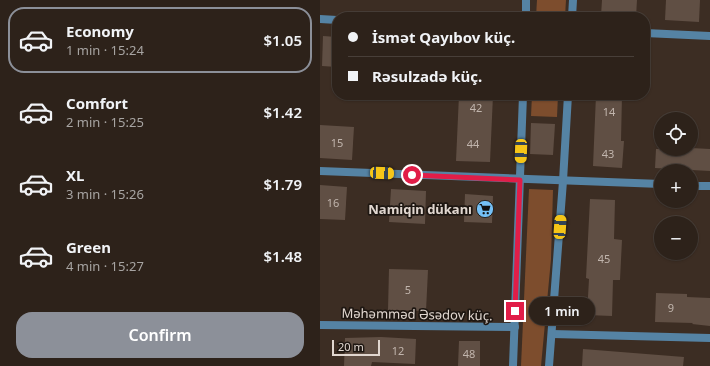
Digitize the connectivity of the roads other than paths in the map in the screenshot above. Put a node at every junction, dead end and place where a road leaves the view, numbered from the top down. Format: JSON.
{"nodes":[{"id":1,"x":526,"y":0,"type":"edge"},
{"id":2,"x":573,"y":0,"type":"edge"},
{"id":3,"x":526,"y":12,"type":"edge"},
{"id":4,"x":572,"y":12,"type":"edge"},
{"id":5,"x":320,"y":19,"type":"edge"},
{"id":6,"x":332,"y":20,"type":"edge"},
{"id":7,"x":650,"y":33,"type":"edge"},
{"id":8,"x":710,"y":36,"type":"edge"},
{"id":9,"x":523,"y":100,"type":"edge"},
{"id":10,"x":568,"y":100,"type":"edge"},
{"id":11,"x":320,"y":171,"type":"edge"},
{"id":12,"x":520,"y":180,"type":"junction"},
{"id":13,"x":563,"y":181,"type":"junction"},
{"id":14,"x":654,"y":184,"type":"edge"},
{"id":15,"x":698,"y":186,"type":"edge"},
{"id":16,"x":710,"y":186,"type":"edge"},
{"id":17,"x":320,"y":325,"type":"edge"},
{"id":18,"x":515,"y":327,"type":"junction"},
{"id":19,"x":552,"y":334,"type":"junction"},
{"id":20,"x":710,"y":338,"type":"edge"},
{"id":21,"x":513,"y":366,"type":"edge"},
{"id":22,"x":549,"y":366,"type":"edge"}],
"edges":[{"from":1,"to":3,"type":"street"},
{"from":2,"to":4,"type":"street"},
{"from":5,"to":6,"type":"street"},
{"from":7,"to":8,"type":"street"},
{"from":9,"to":12,"type":"street"},
{"from":10,"to":13,"type":"street"},
{"from":11,"to":12,"type":"street"},
{"from":12,"to":13,"type":"street"},
{"from":12,"to":18,"type":"street"},
{"from":13,"to":14,"type":"street"},
{"from":13,"to":19,"type":"street"},
{"from":15,"to":16,"type":"street"},
{"from":17,"to":18,"type":"street","name":"Məhəmməd Əsədov küç."},
{"from":18,"to":21,"type":"street"},
{"from":19,"to":20,"type":"street"},
{"from":19,"to":22,"type":"street"}]}
